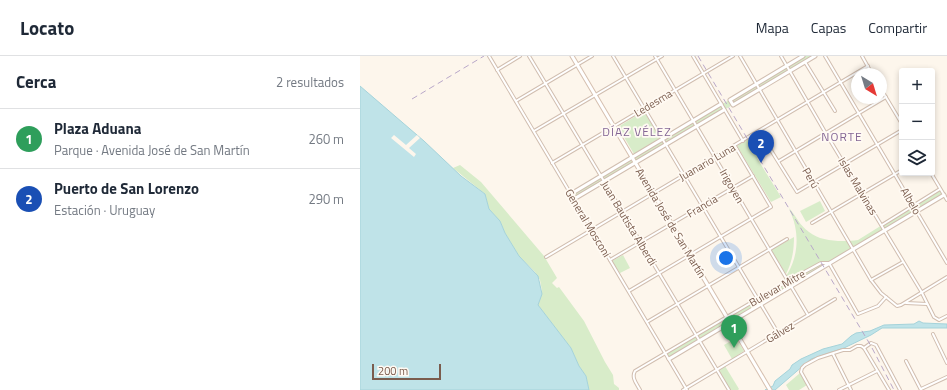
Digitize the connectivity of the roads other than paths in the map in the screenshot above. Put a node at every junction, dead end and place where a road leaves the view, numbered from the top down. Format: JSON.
{"nodes":[{"id":1,"x":489,"y":56,"type":"edge"},
{"id":2,"x":520,"y":56,"type":"edge"},
{"id":3,"x":529,"y":56,"type":"edge"},
{"id":4,"x":572,"y":56,"type":"edge"},
{"id":5,"x":592,"y":56,"type":"edge"},
{"id":6,"x":613,"y":56,"type":"edge"},
{"id":7,"x":655,"y":56,"type":"edge"},
{"id":8,"x":662,"y":56,"type":"edge"},
{"id":9,"x":692,"y":56,"type":"edge"},
{"id":10,"x":733,"y":56,"type":"edge"},
{"id":11,"x":740,"y":56,"type":"edge"},
{"id":12,"x":781,"y":56,"type":"edge"},
{"id":13,"x":803,"y":56,"type":"edge"},
{"id":14,"x":815,"y":56,"type":"edge"},
{"id":15,"x":825,"y":56,"type":"edge"},
{"id":16,"x":862,"y":56,"type":"edge"},
{"id":17,"x":657,"y":59,"type":"junction"},
{"id":18,"x":805,"y":62,"type":"junction"},
{"id":19,"x":577,"y":65,"type":"junction"},
{"id":20,"x":787,"y":66,"type":"junction"},
{"id":21,"x":868,"y":66,"type":"joint"},
{"id":22,"x":497,"y":70,"type":"junction"},
{"id":23,"x":790,"y":71,"type":"junction"},
{"id":24,"x":704,"y":74,"type":"junction"},
{"id":25,"x":626,"y":78,"type":"junction"},
{"id":26,"x":840,"y":82,"type":"junction"},
{"id":27,"x":546,"y":83,"type":"junction"},
{"id":28,"x":756,"y":84,"type":"junction"},
{"id":29,"x":759,"y":89,"type":"junction"},
{"id":30,"x":675,"y":90,"type":"junction"},
{"id":31,"x":824,"y":92,"type":"junction"},
{"id":32,"x":595,"y":95,"type":"junction"},
{"id":33,"x":887,"y":99,"type":"edge"},
{"id":34,"x":516,"y":101,"type":"junction"},
{"id":35,"x":808,"y":102,"type":"junction"},
{"id":36,"x":721,"y":104,"type":"junction"},
{"id":37,"x":874,"y":104,"type":"edge"},
{"id":38,"x":644,"y":108,"type":"junction"},
{"id":39,"x":724,"y":110,"type":"junction"},
{"id":40,"x":835,"y":111,"type":"dead end"},
{"id":41,"x":858,"y":113,"type":"junction"},
{"id":42,"x":564,"y":114,"type":"junction"},
{"id":43,"x":899,"y":119,"type":"edge"},
{"id":44,"x":777,"y":120,"type":"junction"},
{"id":45,"x":693,"y":121,"type":"junction"},
{"id":46,"x":697,"y":126,"type":"junction"},
{"id":47,"x":614,"y":127,"type":"junction"},
{"id":48,"x":759,"y":131,"type":"junction"},
{"id":49,"x":534,"y":132,"type":"junction"},
{"id":50,"x":825,"y":132,"type":"junction"},
{"id":51,"x":899,"y":132,"type":"edge"},
{"id":52,"x":662,"y":139,"type":"junction"},
{"id":53,"x":743,"y":141,"type":"junction"},
{"id":54,"x":665,"y":144,"type":"junction"},
{"id":55,"x":876,"y":144,"type":"junction"},
{"id":56,"x":582,"y":145,"type":"junction"},
{"id":57,"x":735,"y":146,"type":"junction"},
{"id":58,"x":795,"y":150,"type":"junction"},
{"id":59,"x":632,"y":157,"type":"junction"},
{"id":60,"x":715,"y":157,"type":"junction"},
{"id":61,"x":778,"y":161,"type":"junction"},
{"id":62,"x":635,"y":162,"type":"junction"},
{"id":63,"x":552,"y":163,"type":"junction"},
{"id":64,"x":844,"y":163,"type":"junction"},
{"id":65,"x":899,"y":172,"type":"edge"},
{"id":66,"x":895,"y":174,"type":"junction"},
{"id":67,"x":684,"y":175,"type":"junction"},
{"id":68,"x":601,"y":176,"type":"junction"},
{"id":69,"x":753,"y":176,"type":"junction"},
{"id":70,"x":933,"y":176,"type":"edge"},
{"id":71,"x":604,"y":181,"type":"junction"},
{"id":72,"x":814,"y":182,"type":"junction"},
{"id":73,"x":733,"y":188,"type":"junction"},
{"id":74,"x":940,"y":189,"type":"junction"},
{"id":75,"x":653,"y":193,"type":"junction"},
{"id":76,"x":571,"y":194,"type":"junction"},
{"id":77,"x":862,"y":194,"type":"junction"},
{"id":78,"x":944,"y":195,"type":"junction"},
{"id":79,"x":574,"y":199,"type":"junction"},
{"id":80,"x":947,"y":200,"type":"edge"},
{"id":81,"x":702,"y":206,"type":"junction"},
{"id":82,"x":914,"y":206,"type":"junction"},
{"id":83,"x":622,"y":212,"type":"junction"},
{"id":84,"x":832,"y":212,"type":"junction"},
{"id":85,"x":917,"y":212,"type":"junction"},
{"id":86,"x":751,"y":219,"type":"junction"},
{"id":87,"x":812,"y":223,"type":"dead end"},
{"id":88,"x":672,"y":224,"type":"junction"},
{"id":89,"x":882,"y":226,"type":"junction"},
{"id":90,"x":592,"y":230,"type":"junction"},
{"id":91,"x":884,"y":231,"type":"junction"},
{"id":92,"x":720,"y":237,"type":"junction"},
{"id":93,"x":787,"y":239,"type":"dead end"},
{"id":94,"x":640,"y":242,"type":"junction"},
{"id":95,"x":853,"y":249,"type":"junction"},
{"id":96,"x":770,"y":250,"type":"junction"},
{"id":97,"x":690,"y":255,"type":"junction"},
{"id":98,"x":546,"y":257,"type":"dead end"},
{"id":99,"x":610,"y":260,"type":"junction"},
{"id":100,"x":903,"y":262,"type":"junction"},
{"id":101,"x":829,"y":263,"type":"junction"},
{"id":102,"x":947,"y":264,"type":"edge"},
{"id":103,"x":739,"y":268,"type":"junction"},
{"id":104,"x":659,"y":274,"type":"junction"},
{"id":105,"x":947,"y":276,"type":"edge"},
{"id":106,"x":871,"y":280,"type":"junction"},
{"id":107,"x":788,"y":281,"type":"junction"},
{"id":108,"x":791,"y":285,"type":"junction"},
{"id":109,"x":708,"y":286,"type":"junction"},
{"id":110,"x":629,"y":291,"type":"junction"},
{"id":111,"x":921,"y":291,"type":"junction"},
{"id":112,"x":886,"y":297,"type":"junction"},
{"id":113,"x":757,"y":299,"type":"junction"},
{"id":114,"x":835,"y":299,"type":"dead end"},
{"id":115,"x":905,"y":303,"type":"junction"},
{"id":116,"x":677,"y":304,"type":"junction"},
{"id":117,"x":760,"y":304,"type":"junction"},
{"id":118,"x":927,"y":304,"type":"junction"},
{"id":119,"x":808,"y":315,"type":"junction"},
{"id":120,"x":947,"y":316,"type":"edge"},
{"id":121,"x":726,"y":317,"type":"junction"},
{"id":122,"x":647,"y":322,"type":"junction"},
{"id":123,"x":730,"y":322,"type":"junction"},
{"id":124,"x":778,"y":333,"type":"junction"},
{"id":125,"x":933,"y":334,"type":"dead end"},
{"id":126,"x":696,"y":336,"type":"junction"},
{"id":127,"x":698,"y":341,"type":"junction"},
{"id":128,"x":864,"y":348,"type":"junction"},
{"id":129,"x":747,"y":352,"type":"junction"},
{"id":130,"x":666,"y":353,"type":"junction"},
{"id":131,"x":833,"y":354,"type":"junction"},
{"id":132,"x":669,"y":359,"type":"junction"},
{"id":133,"x":906,"y":361,"type":"dead end"},
{"id":134,"x":947,"y":363,"type":"edge"},
{"id":135,"x":716,"y":370,"type":"junction"},
{"id":136,"x":877,"y":371,"type":"junction"},
{"id":137,"x":947,"y":377,"type":"edge"},
{"id":138,"x":848,"y":385,"type":"junction"},
{"id":139,"x":687,"y":389,"type":"edge"},
{"id":140,"x":640,"y":390,"type":"edge"},
{"id":141,"x":684,"y":390,"type":"edge"},
{"id":142,"x":729,"y":390,"type":"edge"},
{"id":143,"x":770,"y":390,"type":"edge"},
{"id":144,"x":810,"y":390,"type":"edge"},
{"id":145,"x":839,"y":390,"type":"edge"},
{"id":146,"x":851,"y":390,"type":"edge"},
{"id":147,"x":889,"y":390,"type":"edge"},
{"id":148,"x":900,"y":390,"type":"edge"},
{"id":149,"x":920,"y":390,"type":"edge"}],
"edges":[{"from":1,"to":22,"type":"street","name":"General Mosconi"},
{"from":2,"to":22,"type":"street"},
{"from":3,"to":27,"type":"street","name":"Juan Bautista Alberdi"},
{"from":4,"to":19,"type":"street","name":"Avenida José de San Martín"},
{"from":5,"to":19,"type":"street"},
{"from":6,"to":25,"type":"street"},
{"from":7,"to":17,"type":"street","name":"Irigoyen"},
{"from":8,"to":17,"type":"street"},
{"from":9,"to":24,"type":"street"},
{"from":10,"to":24,"type":"street","name":"Ledesma"},
{"from":11,"to":28,"type":"street","name":"Perú"},
{"from":12,"to":20,"type":"street","name":"Islas Malvinas"},
{"from":13,"to":20,"type":"street"},
{"from":14,"to":18,"type":"street"},
{"from":15,"to":26,"type":"street","name":"Albelo"},
{"from":16,"to":21,"type":"street"},
{"from":17,"to":25,"type":"street"},
{"from":17,"to":30,"type":"street","name":"Irigoyen"},
{"from":18,"to":23,"type":"street"},
{"from":18,"to":31,"type":"street"},
{"from":19,"to":27,"type":"street"},
{"from":19,"to":32,"type":"street","name":"Avenida José de San Martín"},
{"from":20,"to":23,"type":"street","name":"Islas Malvinas"},
{"from":20,"to":28,"type":"street"},
{"from":21,"to":26,"type":"street","name":"Juanario Luna"},
{"from":22,"to":34,"type":"street","name":"General Mosconi"},
{"from":23,"to":29,"type":"street"},
{"from":23,"to":35,"type":"street","name":"Islas Malvinas"},
{"from":24,"to":30,"type":"street","name":"Ledesma"},
{"from":24,"to":36,"type":"street"},
{"from":25,"to":32,"type":"street"},
{"from":25,"to":38,"type":"street"},
{"from":26,"to":31,"type":"street","name":"Juanario Luna"},
{"from":26,"to":41,"type":"street","name":"Albelo"},
{"from":27,"to":34,"type":"street"},
{"from":27,"to":42,"type":"street","name":"Juan Bautista Alberdi"},
{"from":28,"to":29,"type":"street","name":"Perú"},
{"from":28,"to":29,"type":"street"},
{"from":29,"to":44,"type":"street","name":"Perú"},
{"from":30,"to":38,"type":"street","name":"Ledesma"},
{"from":30,"to":45,"type":"street","name":"Irigoyen"},
{"from":31,"to":35,"type":"street","name":"Juanario Luna"},
{"from":31,"to":40,"type":"street"},
{"from":32,"to":42,"type":"street"},
{"from":32,"to":47,"type":"street","name":"Avenida José de San Martín"},
{"from":33,"to":43,"type":"street"},
{"from":34,"to":49,"type":"street","name":"General Mosconi"},
{"from":35,"to":44,"type":"street","name":"Juanario Luna"},
{"from":35,"to":50,"type":"street","name":"Islas Malvinas"},
{"from":36,"to":39,"type":"street"},
{"from":36,"to":45,"type":"street"},
{"from":37,"to":41,"type":"street"},
{"from":38,"to":47,"type":"street","name":"Ledesma"},
{"from":38,"to":52,"type":"street"},
{"from":39,"to":46,"type":"street"},
{"from":39,"to":53,"type":"street"},
{"from":41,"to":50,"type":"street"},
{"from":41,"to":55,"type":"street","name":"Albelo"},
{"from":42,"to":49,"type":"street"},
{"from":42,"to":56,"type":"street","name":"Juan Bautista Alberdi"},
{"from":44,"to":48,"type":"street","name":"Juanario Luna"},
{"from":44,"to":58,"type":"street","name":"Perú"},
{"from":45,"to":46,"type":"street","name":"Irigoyen"},
{"from":45,"to":52,"type":"street"},
{"from":46,"to":54,"type":"street"},
{"from":46,"to":60,"type":"street","name":"Irigoyen"},
{"from":47,"to":56,"type":"street","name":"Ledesma"},
{"from":47,"to":59,"type":"street","name":"Avenida José de San Martín"},
{"from":48,"to":53,"type":"street","name":"Juanario Luna"},
{"from":48,"to":61,"type":"street"},
{"from":49,"to":63,"type":"street","name":"General Mosconi"},
{"from":50,"to":58,"type":"street"},
{"from":50,"to":64,"type":"street","name":"Islas Malvinas"},
{"from":51,"to":55,"type":"street"},
{"from":52,"to":54,"type":"street"},
{"from":52,"to":59,"type":"street"},
{"from":53,"to":57,"type":"street","name":"Juanario Luna"},
{"from":54,"to":62,"type":"street"},
{"from":54,"to":67,"type":"street"},
{"from":55,"to":64,"type":"street"},
{"from":55,"to":66,"type":"street","name":"Albelo"},
{"from":56,"to":63,"type":"street","name":"Ledesma"},
{"from":56,"to":68,"type":"street","name":"Juan Bautista Alberdi"},
{"from":57,"to":60,"type":"street","name":"Juanario Luna"},
{"from":57,"to":69,"type":"street"},
{"from":58,"to":61,"type":"street"},
{"from":58,"to":72,"type":"street","name":"Perú"},
{"from":59,"to":62,"type":"street","name":"Avenida José de San Martín"},
{"from":59,"to":68,"type":"street"},
{"from":60,"to":67,"type":"street","name":"Juanario Luna"},
{"from":60,"to":73,"type":"street","name":"Irigoyen"},
{"from":61,"to":72,"type":"street"},
{"from":62,"to":71,"type":"street"},
{"from":62,"to":75,"type":"street","name":"Avenida José de San Martín"},
{"from":63,"to":76,"type":"street","name":"General Mosconi"},
{"from":64,"to":72,"type":"street"},
{"from":64,"to":77,"type":"street","name":"Islas Malvinas"},
{"from":65,"to":66,"type":"street"},
{"from":66,"to":77,"type":"street"},
{"from":66,"to":82,"type":"street","name":"Albelo"},
{"from":67,"to":75,"type":"street","name":"Juanario Luna"},
{"from":67,"to":81,"type":"street"},
{"from":68,"to":71,"type":"street","name":"Juan Bautista Alberdi"},
{"from":68,"to":76,"type":"street"},
{"from":69,"to":73,"type":"street","name":"Francia"},
{"from":69,"to":86,"type":"street"},
{"from":70,"to":74,"type":"street"},
{"from":71,"to":79,"type":"street"},
{"from":71,"to":83,"type":"street","name":"Juan Bautista Alberdi"},
{"from":72,"to":84,"type":"street","name":"Perú"},
{"from":73,"to":81,"type":"street","name":"Francia"},
{"from":73,"to":86,"type":"street","name":"Irigoyen"},
{"from":74,"to":78,"type":"street"},
{"from":74,"to":82,"type":"street"},
{"from":75,"to":83,"type":"street","name":"Juanario Luna"},
{"from":75,"to":88,"type":"street","name":"Avenida José de San Martín"},
{"from":76,"to":79,"type":"street","name":"General Mosconi"},
{"from":77,"to":84,"type":"street"},
{"from":77,"to":89,"type":"street","name":"Islas Malvinas"},
{"from":78,"to":80,"type":"street"},
{"from":78,"to":85,"type":"street","name":"Bulevar Mitre"},
{"from":79,"to":90,"type":"street","name":"General Mosconi"},
{"from":81,"to":88,"type":"street","name":"Francia"},
{"from":81,"to":92,"type":"street"},
{"from":82,"to":85,"type":"street","name":"Albelo"},
{"from":82,"to":89,"type":"street"},
{"from":83,"to":90,"type":"street","name":"Juanario Luna"},
{"from":83,"to":94,"type":"street","name":"Juan Bautista Alberdi"},
{"from":84,"to":87,"type":"street"},
{"from":84,"to":95,"type":"street","name":"Perú"},
{"from":85,"to":91,"type":"street","name":"Bulevar Mitre"},
{"from":85,"to":102,"type":"street","name":"Albelo"},
{"from":86,"to":92,"type":"street"},
{"from":86,"to":96,"type":"street","name":"Irigoyen"},
{"from":88,"to":94,"type":"street","name":"Francia"},
{"from":88,"to":97,"type":"street","name":"Avenida José de San Martín"},
{"from":89,"to":91,"type":"street","name":"Islas Malvinas"},
{"from":90,"to":98,"type":"street","name":"Juanario Luna"},
{"from":90,"to":99,"type":"street","name":"General Mosconi"},
{"from":91,"to":95,"type":"street","name":"Bulevar Mitre"},
{"from":91,"to":100,"type":"street","name":"Islas Malvinas"},
{"from":92,"to":97,"type":"street"},
{"from":92,"to":103,"type":"street"},
{"from":93,"to":96,"type":"street"},
{"from":94,"to":99,"type":"street","name":"Francia"},
{"from":94,"to":104,"type":"street","name":"Juan Bautista Alberdi"},
{"from":95,"to":101,"type":"street","name":"Bulevar Mitre"},
{"from":95,"to":106,"type":"street","name":"Perú"},
{"from":96,"to":103,"type":"street"},
{"from":96,"to":107,"type":"street","name":"Irigoyen"},
{"from":97,"to":104,"type":"street"},
{"from":97,"to":109,"type":"street","name":"Avenida José de San Martín"},
{"from":99,"to":110,"type":"street","name":"General Mosconi"},
{"from":100,"to":106,"type":"street"},
{"from":100,"to":111,"type":"street","name":"Islas Malvinas"},
{"from":101,"to":107,"type":"street","name":"Bulevar Mitre"},
{"from":101,"to":108,"type":"street","name":"Bulevar Mitre"},
{"from":101,"to":112,"type":"street"},
{"from":103,"to":109,"type":"street"},
{"from":103,"to":113,"type":"street"},
{"from":104,"to":110,"type":"street"},
{"from":104,"to":116,"type":"street","name":"Juan Bautista Alberdi"},
{"from":105,"to":111,"type":"street"},
{"from":106,"to":112,"type":"street","name":"Perú"},
{"from":107,"to":108,"type":"street","name":"Irigoyen"},
{"from":107,"to":113,"type":"street","name":"Bulevar Mitre"},
{"from":108,"to":117,"type":"street","name":"Bulevar Mitre"},
{"from":108,"to":119,"type":"street","name":"Irigoyen"},
{"from":109,"to":116,"type":"street"},
{"from":109,"to":121,"type":"street","name":"Avenida José de San Martín"},
{"from":110,"to":122,"type":"street","name":"General Mosconi"},
{"from":111,"to":115,"type":"street"},
{"from":111,"to":118,"type":"street","name":"Islas Malvinas"},
{"from":112,"to":115,"type":"street"},
{"from":113,"to":117,"type":"street"},
{"from":113,"to":121,"type":"street","name":"Bulevar Mitre"},
{"from":114,"to":119,"type":"street","name":"Gálvez"},
{"from":115,"to":118,"type":"street"},
{"from":116,"to":122,"type":"street"},
{"from":116,"to":126,"type":"street","name":"Juan Bautista Alberdi"},
{"from":117,"to":123,"type":"street","name":"Bulevar Mitre"},
{"from":117,"to":124,"type":"street"},
{"from":118,"to":120,"type":"street","name":"Islas Malvinas"},
{"from":119,"to":124,"type":"street","name":"Gálvez"},
{"from":121,"to":123,"type":"street","name":"Avenida José de San Martín"},
{"from":121,"to":126,"type":"street","name":"Bulevar Mitre"},
{"from":122,"to":130,"type":"street","name":"General Mosconi"},
{"from":123,"to":127,"type":"street","name":"Bulevar Mitre"},
{"from":123,"to":129,"type":"street","name":"Avenida José de San Martín"},
{"from":124,"to":129,"type":"street","name":"Gálvez"},
{"from":125,"to":134,"type":"street"},
{"from":126,"to":127,"type":"street","name":"Juan Bautista Alberdi"},
{"from":126,"to":130,"type":"street","name":"Bulevar Mitre"},
{"from":127,"to":132,"type":"street","name":"Bulevar Mitre"},
{"from":127,"to":135,"type":"street","name":"Juan Bautista Alberdi"},
{"from":128,"to":131,"type":"street"},
{"from":128,"to":136,"type":"street"},
{"from":128,"to":148,"type":"street"},
{"from":129,"to":135,"type":"street","name":"Gálvez"},
{"from":129,"to":143,"type":"street","name":"Avenida José de San Martín"},
{"from":130,"to":132,"type":"street","name":"General Mosconi"},
{"from":130,"to":140,"type":"street","name":"Bulevar Mitre"},
{"from":131,"to":138,"type":"street"},
{"from":131,"to":144,"type":"street"},
{"from":132,"to":139,"type":"street","name":"General Mosconi"},
{"from":133,"to":149,"type":"street"},
{"from":135,"to":139,"type":"street","name":"Gálvez"},
{"from":135,"to":142,"type":"street","name":"Juan Bautista Alberdi"},
{"from":136,"to":138,"type":"street"},
{"from":136,"to":147,"type":"street"},
{"from":137,"to":149,"type":"street"},
{"from":138,"to":145,"type":"street"},
{"from":138,"to":146,"type":"street"},
{"from":139,"to":141,"type":"street","name":"Gálvez"}]}
